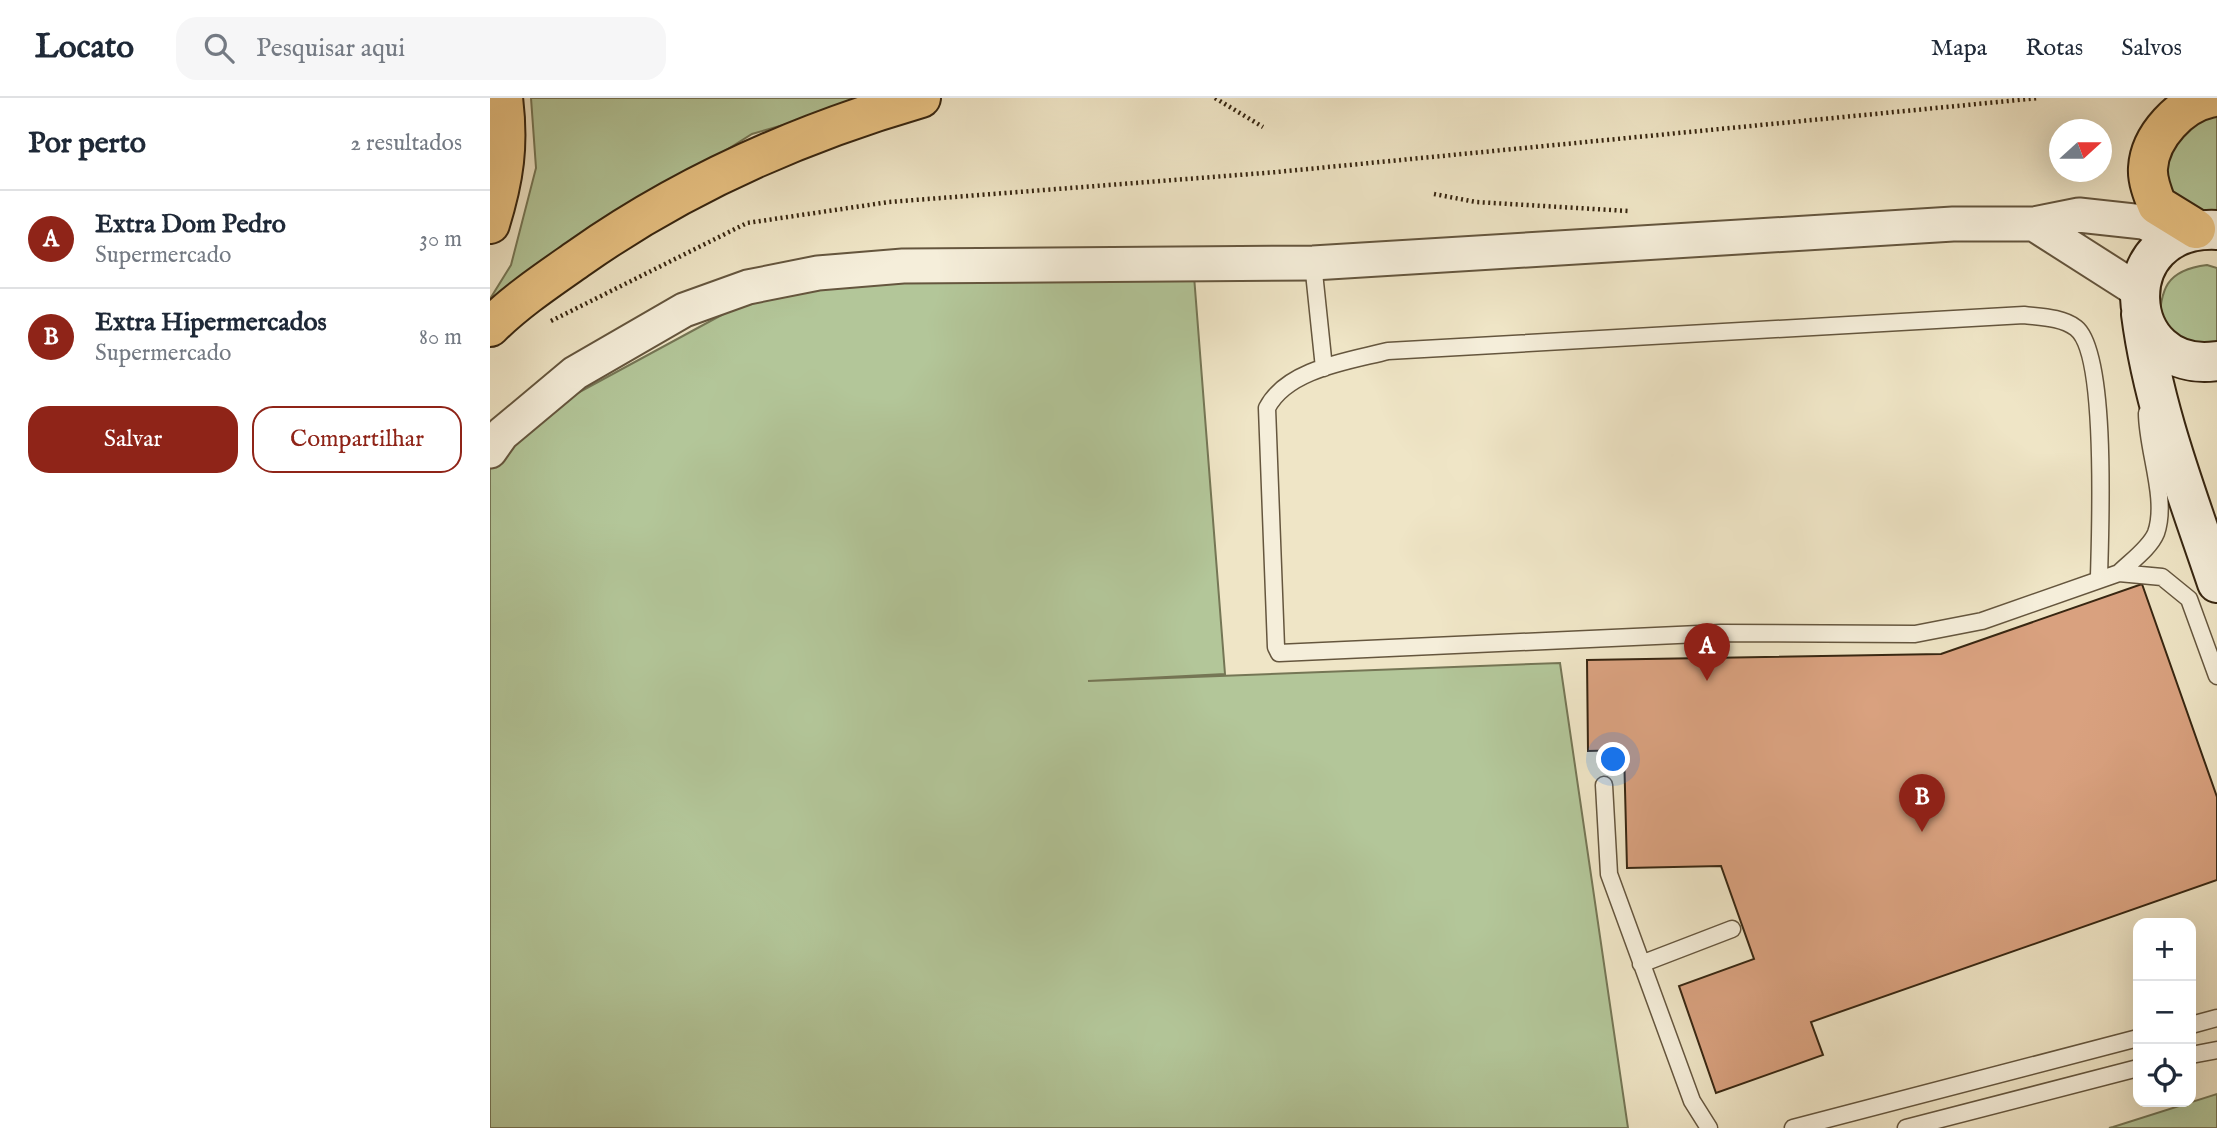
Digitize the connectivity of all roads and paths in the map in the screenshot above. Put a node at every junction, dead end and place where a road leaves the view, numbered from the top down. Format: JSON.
{"nodes":[{"id":1,"x":503,"y":98,"type":"edge"},
{"id":2,"x":921,"y":98,"type":"edge"},
{"id":3,"x":1215,"y":98,"type":"edge"},
{"id":4,"x":2039,"y":98,"type":"edge"},
{"id":5,"x":2210,"y":98,"type":"edge"},
{"id":6,"x":1263,"y":127,"type":"dead end"},
{"id":7,"x":490,"y":224,"type":"edge"},
{"id":8,"x":2034,"y":224,"type":"junction"},
{"id":9,"x":2196,"y":232,"type":"edge"},
{"id":10,"x":1313,"y":263,"type":"junction"},
{"id":11,"x":2140,"y":302,"type":"junction"},
{"id":12,"x":541,"y":326,"type":"dead end"},
{"id":13,"x":490,"y":327,"type":"edge"},
{"id":14,"x":2217,"y":361,"type":"edge"},
{"id":15,"x":2148,"y":366,"type":"junction"},
{"id":16,"x":1324,"y":368,"type":"junction"},
{"id":17,"x":490,"y":451,"type":"edge"},
{"id":18,"x":2119,"y":573,"type":"junction"},
{"id":19,"x":2099,"y":577,"type":"junction"},
{"id":20,"x":2217,"y":583,"type":"edge"},
{"id":21,"x":2217,"y":676,"type":"edge"},
{"id":22,"x":1604,"y":785,"type":"dead end"},
{"id":23,"x":1732,"y":929,"type":"dead end"},
{"id":24,"x":1641,"y":964,"type":"junction"},
{"id":25,"x":2217,"y":1018,"type":"edge"},
{"id":26,"x":2196,"y":1024,"type":"edge"},
{"id":27,"x":2133,"y":1039,"type":"edge"},
{"id":28,"x":2217,"y":1050,"type":"edge"},
{"id":29,"x":2196,"y":1054,"type":"edge"},
{"id":30,"x":2133,"y":1069,"type":"edge"},
{"id":31,"x":1709,"y":1128,"type":"edge"},
{"id":32,"x":1793,"y":1128,"type":"edge"},
{"id":33,"x":1906,"y":1128,"type":"edge"}],
"edges":[{"from":1,"to":7,"type":"highway"},
{"from":2,"to":13,"type":"highway"},
{"from":3,"to":6,"type":"path"},
{"from":4,"to":12,"type":"path"},
{"from":5,"to":9,"type":"highway"},
{"from":8,"to":9,"type":"street"},
{"from":8,"to":10,"type":"street"},
{"from":8,"to":11,"type":"street"},
{"from":9,"to":11,"type":"street"},
{"from":10,"to":16,"type":"lane"},
{"from":10,"to":17,"type":"street"},
{"from":11,"to":14,"type":"street"},
{"from":11,"to":15,"type":"street"},
{"from":15,"to":18,"type":"lane"},
{"from":15,"to":20,"type":"street"},
{"from":16,"to":19,"type":"lane"},
{"from":16,"to":19,"type":"lane"},
{"from":18,"to":19,"type":"lane"},
{"from":18,"to":21,"type":"lane"},
{"from":22,"to":24,"type":"lane"},
{"from":23,"to":24,"type":"lane"},
{"from":24,"to":31,"type":"lane"},
{"from":25,"to":26,"type":"lane"},
{"from":27,"to":32,"type":"lane"},
{"from":28,"to":29,"type":"lane"},
{"from":30,"to":33,"type":"lane"}]}
